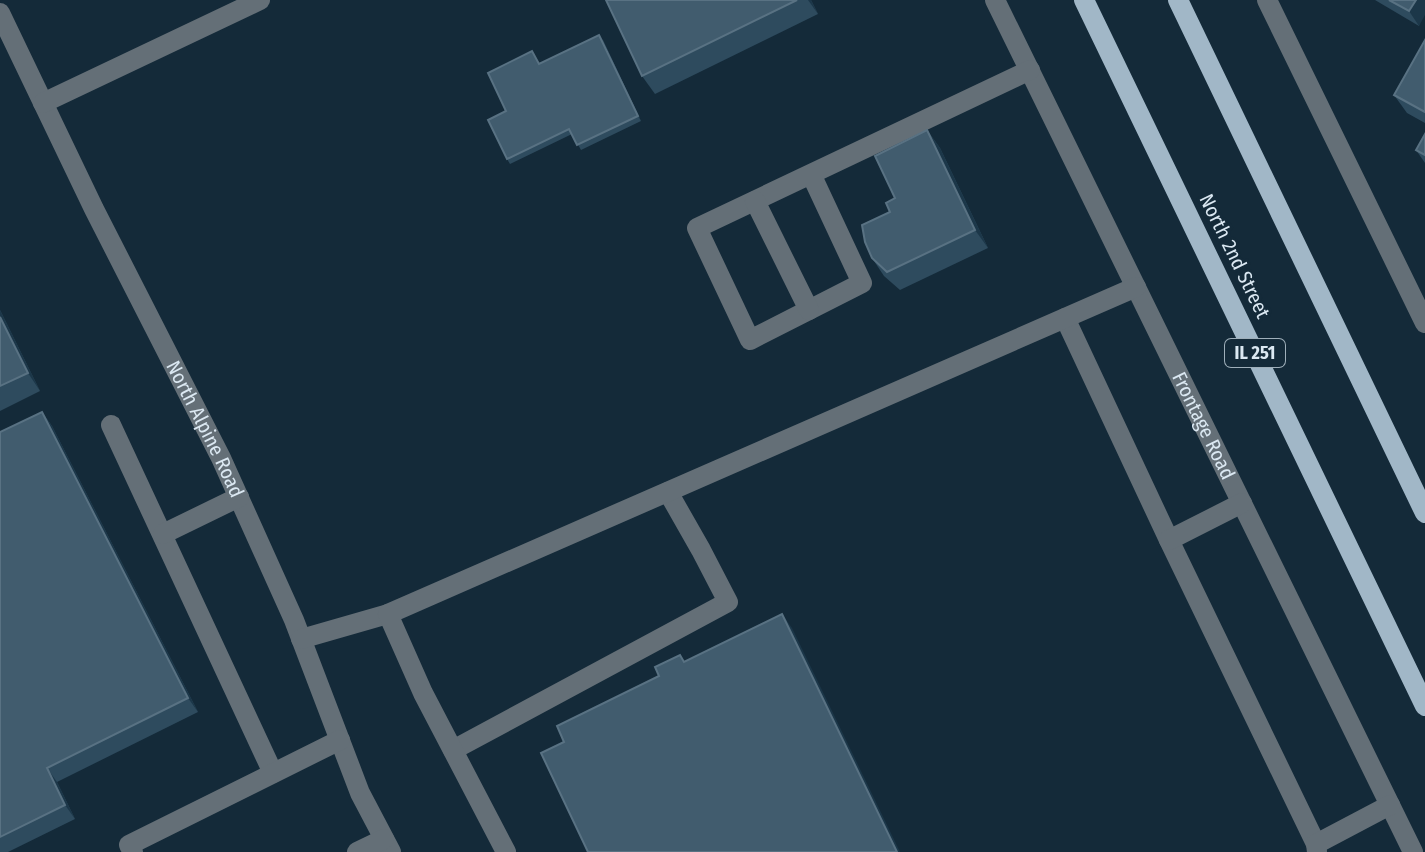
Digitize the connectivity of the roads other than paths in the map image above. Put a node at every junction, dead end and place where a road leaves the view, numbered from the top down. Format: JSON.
{"nodes":[{"id":1,"x":260,"y":0,"type":"edge"},
{"id":2,"x":995,"y":0,"type":"edge"},
{"id":3,"x":1084,"y":0,"type":"edge"},
{"id":4,"x":1178,"y":0,"type":"edge"},
{"id":5,"x":1267,"y":0,"type":"edge"},
{"id":6,"x":0,"y":13,"type":"edge"},
{"id":7,"x":1030,"y":70,"type":"junction"},
{"id":8,"x":43,"y":103,"type":"junction"},
{"id":9,"x":811,"y":174,"type":"junction"},
{"id":10,"x":755,"y":201,"type":"junction"},
{"id":11,"x":1136,"y":287,"type":"junction"},
{"id":12,"x":809,"y":310,"type":"junction"},
{"id":13,"x":1065,"y":318,"type":"junction"},
{"id":14,"x":1425,"y":323,"type":"edge"},
{"id":15,"x":111,"y":425,"type":"dead end"},
{"id":16,"x":668,"y":492,"type":"junction"},
{"id":17,"x":239,"y":497,"type":"junction"},
{"id":18,"x":1242,"y":503,"type":"junction"},
{"id":19,"x":1425,"y":513,"type":"edge"},
{"id":20,"x":163,"y":534,"type":"junction"},
{"id":21,"x":1169,"y":540,"type":"junction"},
{"id":22,"x":388,"y":614,"type":"junction"},
{"id":23,"x":301,"y":639,"type":"junction"},
{"id":24,"x":1425,"y":706,"type":"edge"},
{"id":25,"x":340,"y":740,"type":"junction"},
{"id":26,"x":453,"y":750,"type":"junction"},
{"id":27,"x":273,"y":773,"type":"junction"},
{"id":28,"x":1390,"y":805,"type":"junction"},
{"id":29,"x":388,"y":845,"type":"edge"},
{"id":30,"x":1317,"y":848,"type":"edge"},
{"id":31,"x":133,"y":852,"type":"edge"},
{"id":32,"x":357,"y":852,"type":"edge"},
{"id":33,"x":506,"y":852,"type":"edge"},
{"id":34,"x":1413,"y":852,"type":"edge"}],
"edges":[{"from":1,"to":8,"type":"street"},
{"from":2,"to":7,"type":"street","name":"Frontage Road"},
{"from":3,"to":24,"type":"main road","name":"North 2nd Street","number":"IL 251"},
{"from":4,"to":19,"type":"main road"},
{"from":5,"to":14,"type":"street"},
{"from":6,"to":8,"type":"street","name":"North Alpine Road"},
{"from":7,"to":9,"type":"street"},
{"from":7,"to":11,"type":"street","name":"Frontage Road"},
{"from":8,"to":17,"type":"street","name":"North Alpine Road"},
{"from":9,"to":10,"type":"street"},
{"from":9,"to":12,"type":"street"},
{"from":10,"to":12,"type":"street"},
{"from":10,"to":12,"type":"street"},
{"from":11,"to":13,"type":"street"},
{"from":11,"to":18,"type":"street","name":"Frontage Road"},
{"from":13,"to":16,"type":"street"},
{"from":13,"to":21,"type":"street"},
{"from":15,"to":20,"type":"street"},
{"from":16,"to":22,"type":"street"},
{"from":16,"to":26,"type":"street"},
{"from":17,"to":20,"type":"street"},
{"from":17,"to":23,"type":"street","name":"North Alpine Road"},
{"from":18,"to":21,"type":"street"},
{"from":18,"to":28,"type":"street","name":"Frontage Road"},
{"from":20,"to":27,"type":"street"},
{"from":21,"to":30,"type":"street"},
{"from":22,"to":23,"type":"street"},
{"from":22,"to":26,"type":"street"},
{"from":23,"to":25,"type":"street","name":"North Alpine Road"},
{"from":25,"to":27,"type":"street"},
{"from":25,"to":29,"type":"street","name":"North Alpine Road"},
{"from":26,"to":33,"type":"street"},
{"from":27,"to":31,"type":"street"},
{"from":28,"to":30,"type":"street"},
{"from":28,"to":34,"type":"street","name":"Frontage Road"},
{"from":29,"to":32,"type":"street"}]}
